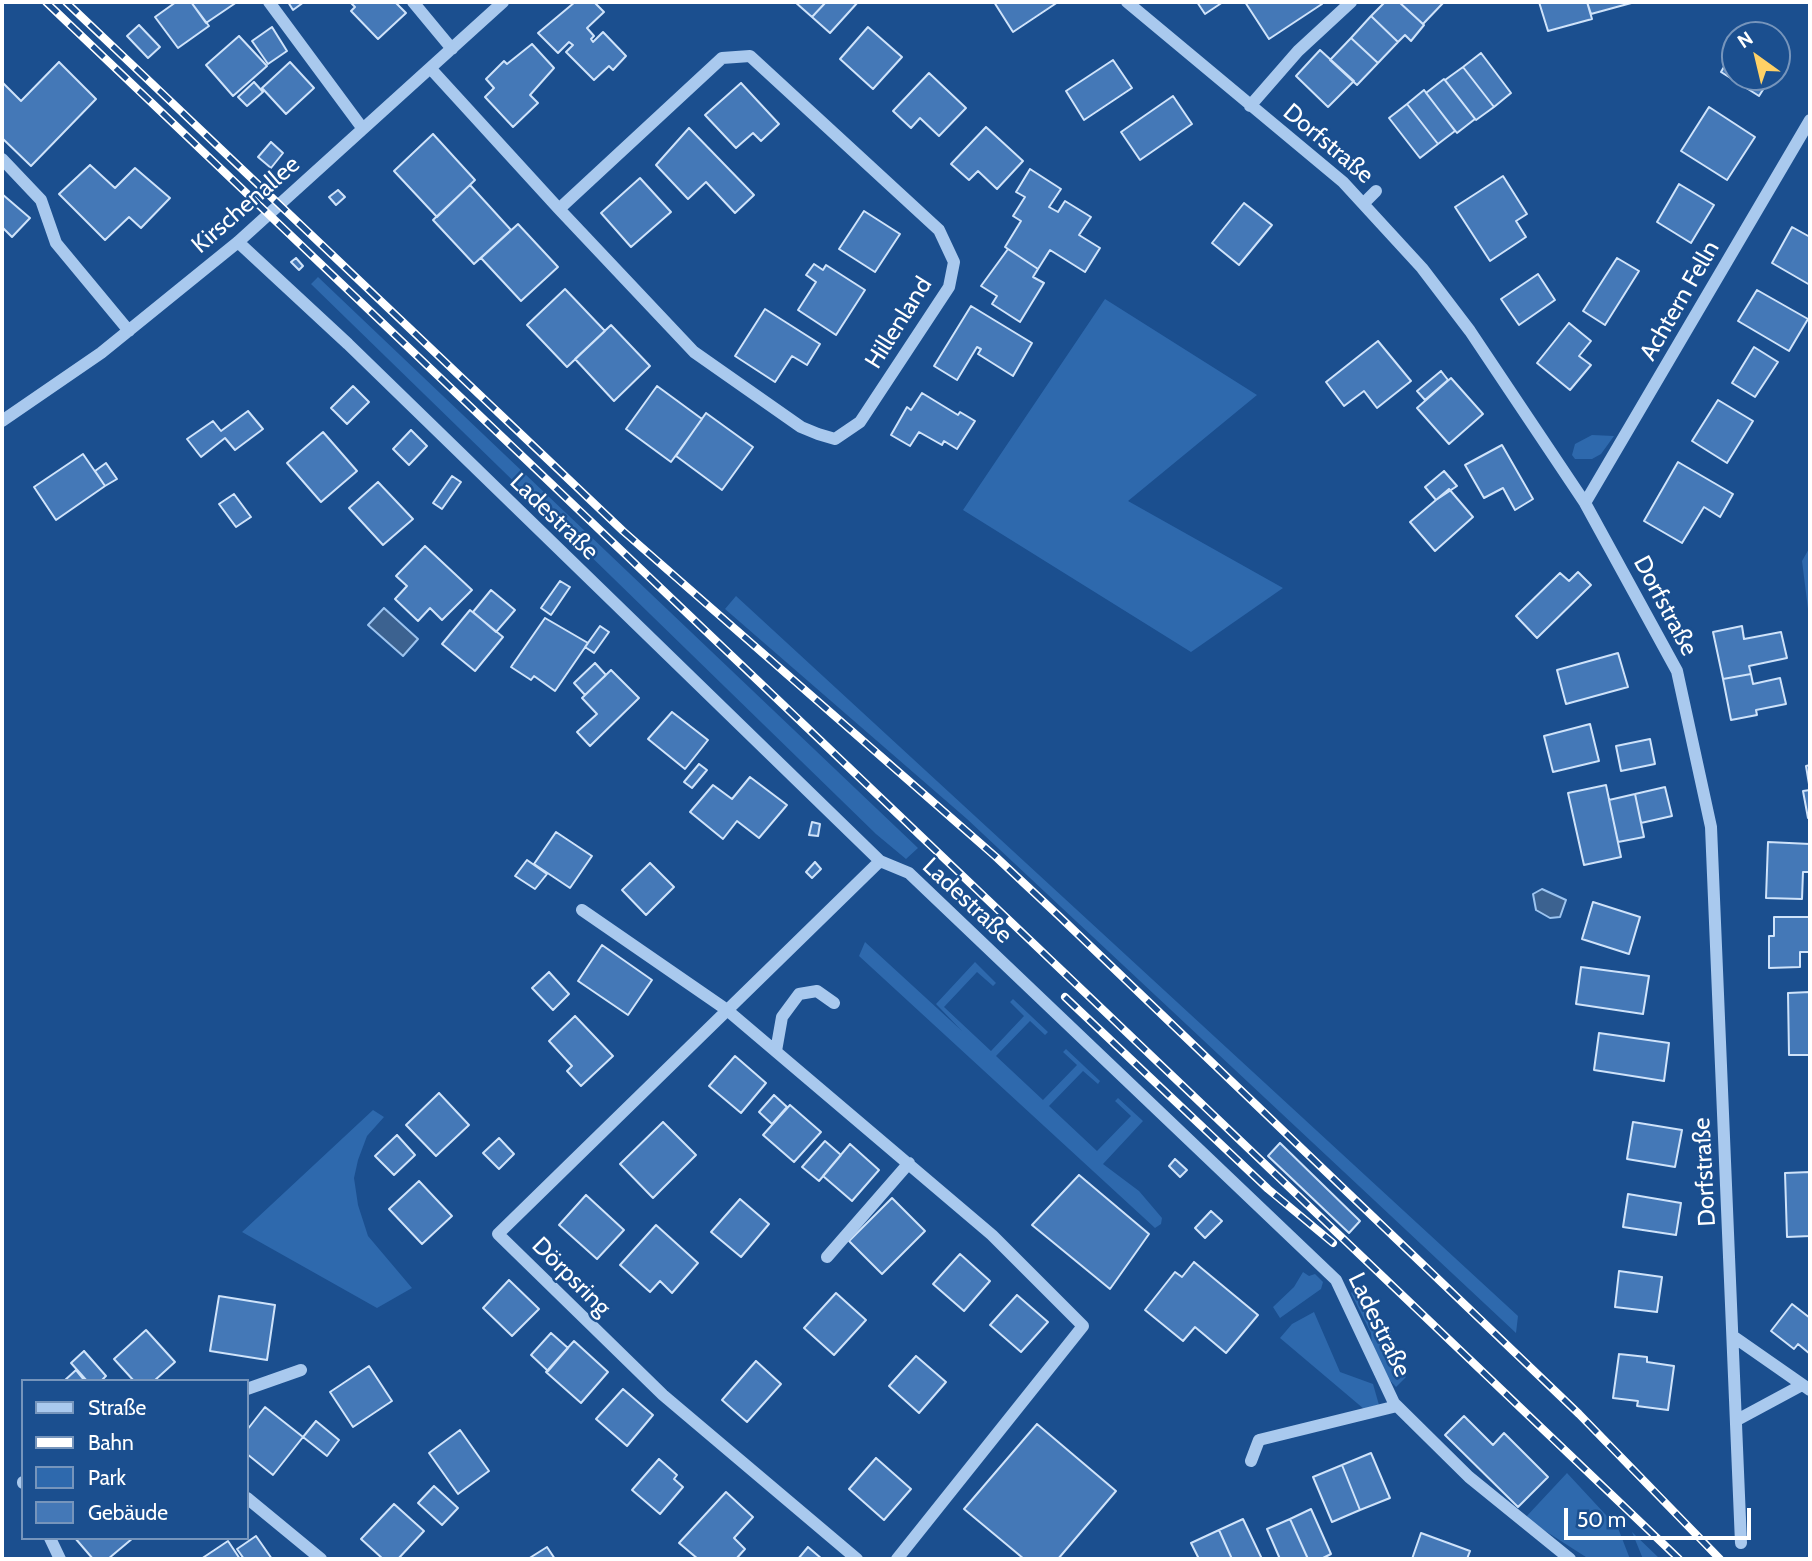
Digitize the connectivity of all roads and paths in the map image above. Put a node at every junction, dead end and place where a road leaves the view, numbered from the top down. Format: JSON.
{"nodes":[{"id":1,"x":269,"y":2,"type":"edge"},
{"id":2,"x":413,"y":2,"type":"edge"},
{"id":3,"x":503,"y":2,"type":"edge"},
{"id":4,"x":1126,"y":2,"type":"edge"},
{"id":5,"x":1351,"y":2,"type":"edge"},
{"id":6,"x":452,"y":49,"type":"junction"},
{"id":7,"x":431,"y":69,"type":"junction"},
{"id":8,"x":1250,"y":106,"type":"junction"},
{"id":9,"x":1810,"y":120,"type":"edge"},
{"id":10,"x":363,"y":129,"type":"junction"},
{"id":11,"x":2,"y":159,"type":"edge"},
{"id":12,"x":1376,"y":191,"type":"dead end"},
{"id":13,"x":1364,"y":202,"type":"junction"},
{"id":14,"x":559,"y":209,"type":"junction"},
{"id":15,"x":238,"y":242,"type":"junction"},
{"id":16,"x":130,"y":331,"type":"junction"},
{"id":17,"x":2,"y":421,"type":"edge"},
{"id":18,"x":1585,"y":503,"type":"junction"},
{"id":19,"x":880,"y":861,"type":"junction"},
{"id":20,"x":582,"y":910,"type":"dead end"},
{"id":21,"x":834,"y":1003,"type":"dead end"},
{"id":22,"x":727,"y":1010,"type":"junction"},
{"id":23,"x":776,"y":1051,"type":"junction"},
{"id":24,"x":909,"y":1163,"type":"junction"},
{"id":25,"x":827,"y":1257,"type":"dead end"},
{"id":26,"x":1734,"y":1337,"type":"junction"},
{"id":27,"x":301,"y":1370,"type":"dead end"},
{"id":28,"x":1806,"y":1388,"type":"edge"},
{"id":29,"x":248,"y":1389,"type":"edge"},
{"id":30,"x":1397,"y":1406,"type":"junction"},
{"id":31,"x":1737,"y":1420,"type":"junction"},
{"id":32,"x":1251,"y":1461,"type":"dead end"},
{"id":33,"x":248,"y":1498,"type":"edge"},
{"id":34,"x":51,"y":1540,"type":"edge"},
{"id":35,"x":1741,"y":1543,"type":"dead end"},
{"id":36,"x":60,"y":1559,"type":"edge"},
{"id":37,"x":321,"y":1559,"type":"edge"},
{"id":38,"x":857,"y":1559,"type":"edge"},
{"id":39,"x":897,"y":1559,"type":"edge"},
{"id":40,"x":1570,"y":1559,"type":"edge"}],
"edges":[{"from":1,"to":10,"type":"street"},
{"from":2,"to":6,"type":"street"},
{"from":3,"to":6,"type":"street","name":"Kirschenallee"},
{"from":4,"to":8,"type":"street","name":"Dorfstraße"},
{"from":5,"to":8,"type":"street"},
{"from":6,"to":7,"type":"street","name":"Kirschenallee"},
{"from":7,"to":10,"type":"street","name":"Kirschenallee"},
{"from":7,"to":14,"type":"street","name":"Hillenland"},
{"from":8,"to":13,"type":"street","name":"Dorfstraße"},
{"from":9,"to":18,"type":"street","name":"Achtern Felln"},
{"from":10,"to":15,"type":"street","name":"Kirschenallee"},
{"from":11,"to":16,"type":"street"},
{"from":12,"to":13,"type":"street"},
{"from":13,"to":18,"type":"street","name":"Dorfstraße"},
{"from":14,"to":14,"type":"street","name":"Hillenland"},
{"from":15,"to":16,"type":"street","name":"Kirschenallee"},
{"from":15,"to":19,"type":"street","name":"Ladestraße"},
{"from":16,"to":17,"type":"street","name":"Kirschenallee"},
{"from":18,"to":26,"type":"street","name":"Dorfstraße"},
{"from":19,"to":22,"type":"street","name":"Dörpsring"},
{"from":19,"to":30,"type":"street","name":"Ladestraße"},
{"from":20,"to":22,"type":"street"},
{"from":21,"to":23,"type":"street"},
{"from":22,"to":23,"type":"street"},
{"from":22,"to":38,"type":"street","name":"Dörpsring"},
{"from":23,"to":24,"type":"street"},
{"from":24,"to":25,"type":"street"},
{"from":24,"to":39,"type":"street"},
{"from":26,"to":28,"type":"street"},
{"from":26,"to":31,"type":"street","name":"Dorfstraße"},
{"from":27,"to":29,"type":"street"},
{"from":28,"to":31,"type":"street"},
{"from":30,"to":32,"type":"street"},
{"from":30,"to":40,"type":"street","name":"Ladestraße"},
{"from":31,"to":35,"type":"street","name":"Dorfstraße"},
{"from":33,"to":37,"type":"street"},
{"from":34,"to":36,"type":"street"}]}
